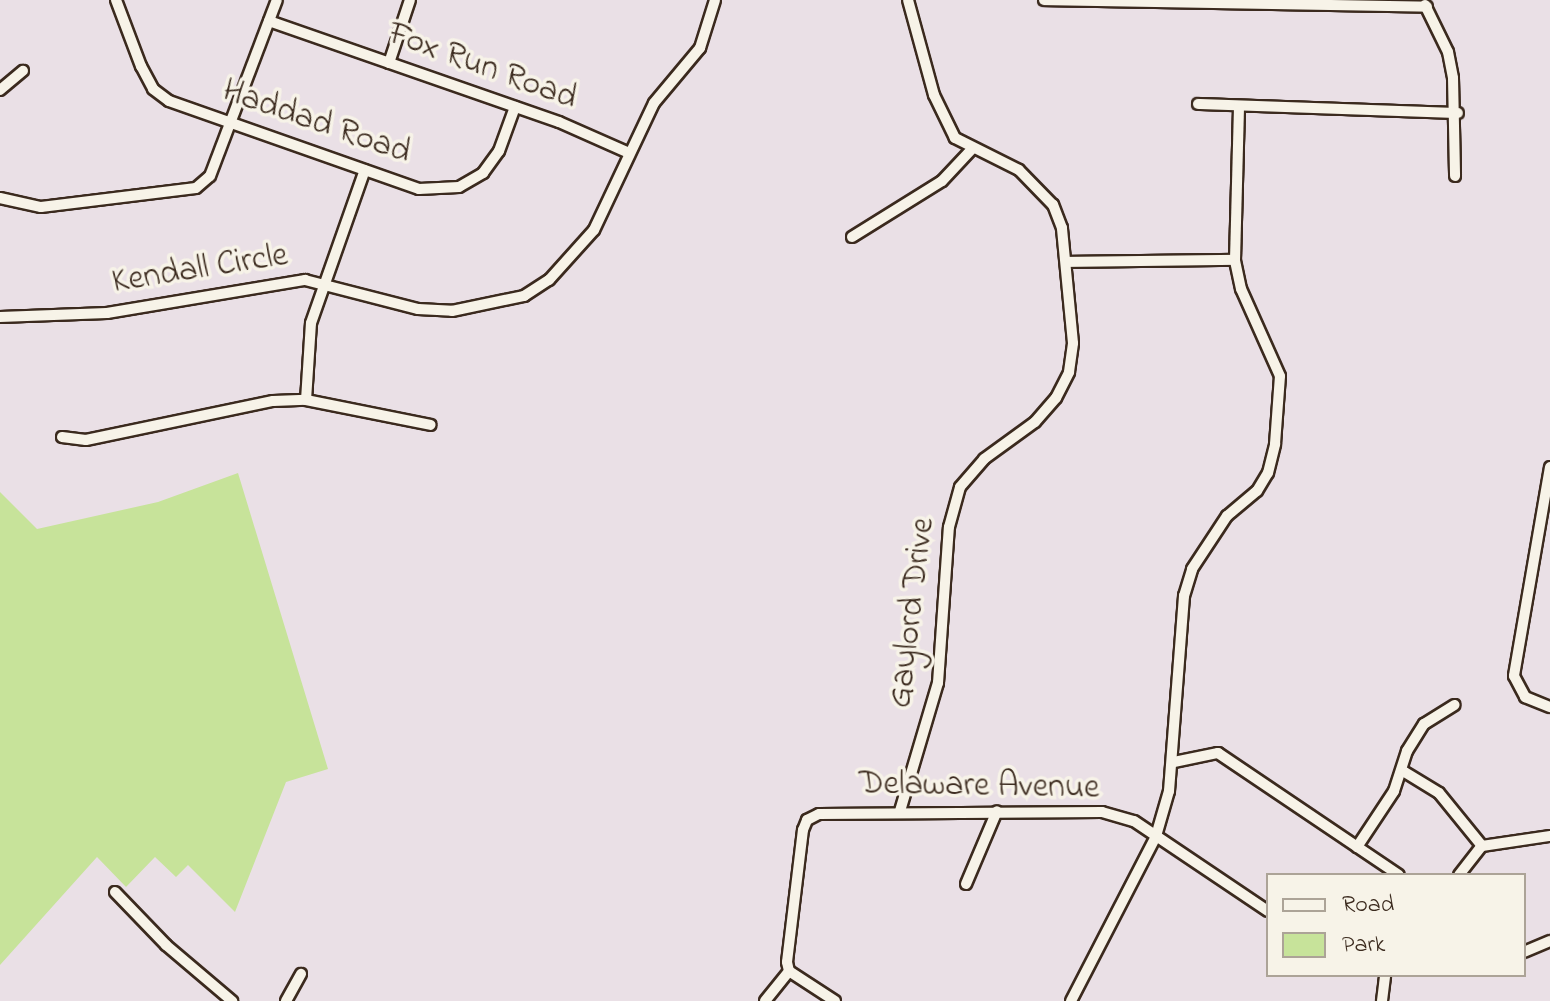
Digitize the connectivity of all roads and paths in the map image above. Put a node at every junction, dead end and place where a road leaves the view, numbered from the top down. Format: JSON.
{"nodes":[{"id":1,"x":116,"y":0,"type":"edge"},
{"id":2,"x":277,"y":0,"type":"edge"},
{"id":3,"x":410,"y":0,"type":"edge"},
{"id":4,"x":715,"y":0,"type":"edge"},
{"id":5,"x":908,"y":0,"type":"edge"},
{"id":6,"x":1044,"y":0,"type":"edge"},
{"id":7,"x":1272,"y":1,"type":"edge"},
{"id":8,"x":1385,"y":2,"type":"edge"},
{"id":9,"x":1424,"y":4,"type":"edge"},
{"id":10,"x":269,"y":21,"type":"junction"},
{"id":11,"x":389,"y":63,"type":"junction"},
{"id":12,"x":23,"y":71,"type":"dead end"},
{"id":13,"x":0,"y":90,"type":"edge"},
{"id":14,"x":1198,"y":104,"type":"dead end"},
{"id":15,"x":1239,"y":106,"type":"junction"},
{"id":16,"x":515,"y":107,"type":"junction"},
{"id":17,"x":1458,"y":113,"type":"junction"},
{"id":18,"x":231,"y":124,"type":"junction"},
{"id":19,"x":972,"y":149,"type":"junction"},
{"id":20,"x":629,"y":153,"type":"junction"},
{"id":21,"x":365,"y":170,"type":"junction"},
{"id":22,"x":1455,"y":176,"type":"dead end"},
{"id":23,"x":0,"y":198,"type":"edge"},
{"id":24,"x":852,"y":237,"type":"dead end"},
{"id":25,"x":1235,"y":260,"type":"junction"},
{"id":26,"x":1066,"y":262,"type":"junction"},
{"id":27,"x":322,"y":284,"type":"junction"},
{"id":28,"x":0,"y":317,"type":"edge"},
{"id":29,"x":306,"y":400,"type":"junction"},
{"id":30,"x":431,"y":425,"type":"dead end"},
{"id":31,"x":62,"y":437,"type":"dead end"},
{"id":32,"x":1550,"y":467,"type":"edge"},
{"id":33,"x":1455,"y":705,"type":"dead end"},
{"id":34,"x":1550,"y":707,"type":"edge"},
{"id":35,"x":1174,"y":762,"type":"junction"},
{"id":36,"x":1403,"y":771,"type":"junction"},
{"id":37,"x":900,"y":811,"type":"junction"},
{"id":38,"x":997,"y":811,"type":"junction"},
{"id":39,"x":1156,"y":836,"type":"junction"},
{"id":40,"x":1550,"y":836,"type":"edge"},
{"id":41,"x":1482,"y":846,"type":"junction"},
{"id":42,"x":1357,"y":847,"type":"junction"},
{"id":43,"x":1396,"y":873,"type":"edge"},
{"id":44,"x":1461,"y":873,"type":"edge"},
{"id":45,"x":966,"y":884,"type":"dead end"},
{"id":46,"x":115,"y":892,"type":"dead end"},
{"id":47,"x":1266,"y":910,"type":"edge"},
{"id":48,"x":1550,"y":941,"type":"edge"},
{"id":49,"x":1526,"y":951,"type":"edge"},
{"id":50,"x":789,"y":971,"type":"junction"},
{"id":51,"x":301,"y":974,"type":"dead end"},
{"id":52,"x":1385,"y":977,"type":"edge"},
{"id":53,"x":232,"y":1001,"type":"edge"},
{"id":54,"x":286,"y":1001,"type":"edge"},
{"id":55,"x":765,"y":1001,"type":"edge"},
{"id":56,"x":835,"y":1001,"type":"edge"},
{"id":57,"x":1071,"y":1001,"type":"edge"},
{"id":58,"x":1382,"y":1001,"type":"edge"}],
"edges":[{"from":1,"to":18,"type":"street","name":"Haddad Road"},
{"from":2,"to":10,"type":"street"},
{"from":3,"to":11,"type":"street"},
{"from":4,"to":20,"type":"street","name":"Kendall Circle"},
{"from":5,"to":19,"type":"street","name":"Gaylord Drive"},
{"from":6,"to":7,"type":"street"},
{"from":7,"to":8,"type":"street"},
{"from":8,"to":9,"type":"street"},
{"from":9,"to":17,"type":"street"},
{"from":10,"to":11,"type":"street","name":"Fox Run Road"},
{"from":10,"to":18,"type":"street"},
{"from":11,"to":16,"type":"street","name":"Fox Run Road"},
{"from":12,"to":13,"type":"street"},
{"from":14,"to":15,"type":"street"},
{"from":15,"to":17,"type":"street"},
{"from":15,"to":25,"type":"street"},
{"from":16,"to":20,"type":"street","name":"Fox Run Road"},
{"from":16,"to":21,"type":"street","name":"Haddad Road"},
{"from":17,"to":22,"type":"street"},
{"from":18,"to":21,"type":"street","name":"Haddad Road"},
{"from":18,"to":23,"type":"street"},
{"from":19,"to":24,"type":"street"},
{"from":19,"to":26,"type":"street","name":"Gaylord Drive"},
{"from":20,"to":27,"type":"street","name":"Kendall Circle"},
{"from":21,"to":27,"type":"street"},
{"from":25,"to":26,"type":"street"},
{"from":25,"to":35,"type":"street"},
{"from":26,"to":37,"type":"street","name":"Gaylord Drive"},
{"from":27,"to":28,"type":"street","name":"Kendall Circle"},
{"from":27,"to":29,"type":"street"},
{"from":29,"to":30,"type":"street"},
{"from":29,"to":31,"type":"street"},
{"from":32,"to":34,"type":"street"},
{"from":33,"to":36,"type":"street"},
{"from":35,"to":39,"type":"street"},
{"from":35,"to":42,"type":"street"},
{"from":36,"to":41,"type":"street"},
{"from":36,"to":42,"type":"street"},
{"from":37,"to":38,"type":"street","name":"Delaware Avenue"},
{"from":37,"to":50,"type":"street","name":"Delaware Avenue"},
{"from":38,"to":39,"type":"street","name":"Delaware Avenue"},
{"from":38,"to":45,"type":"street"},
{"from":39,"to":47,"type":"street","name":"Delaware Avenue"},
{"from":39,"to":57,"type":"street"},
{"from":40,"to":41,"type":"street"},
{"from":41,"to":44,"type":"street"},
{"from":42,"to":43,"type":"street"},
{"from":46,"to":53,"type":"street"},
{"from":48,"to":49,"type":"street"},
{"from":50,"to":55,"type":"street"},
{"from":50,"to":56,"type":"street"},
{"from":51,"to":54,"type":"street"},
{"from":52,"to":58,"type":"street"}]}
